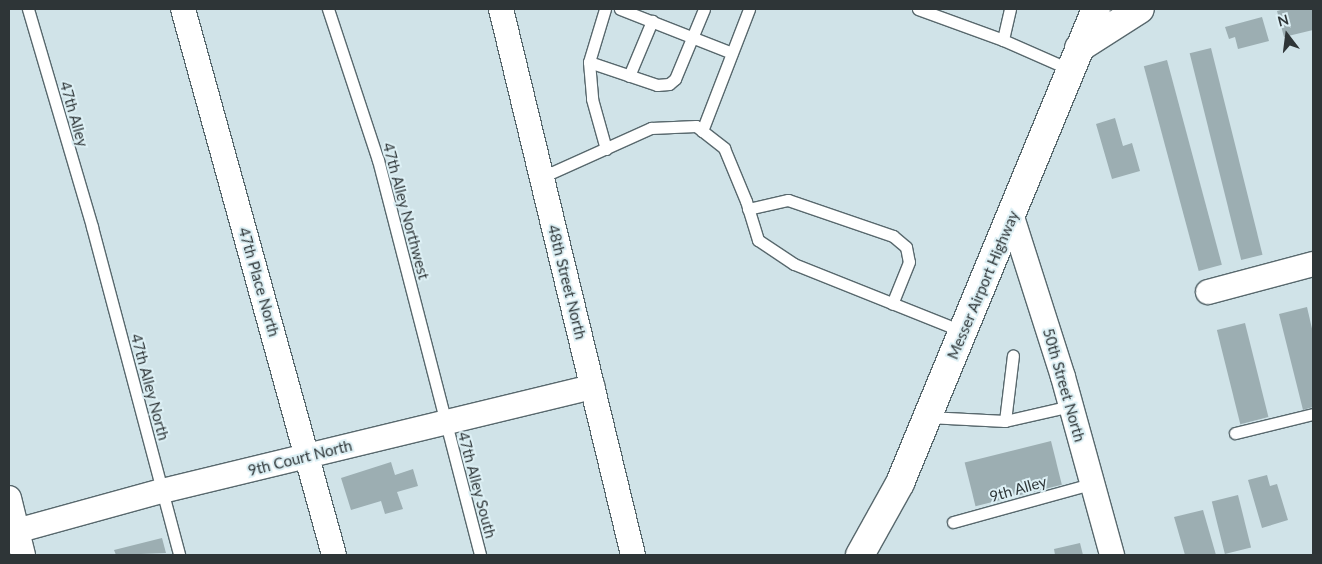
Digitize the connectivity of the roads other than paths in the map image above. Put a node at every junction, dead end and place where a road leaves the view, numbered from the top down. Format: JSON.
{"nodes":[{"id":1,"x":28,"y":9,"type":"edge"},
{"id":2,"x":183,"y":9,"type":"edge"},
{"id":3,"x":328,"y":9,"type":"edge"},
{"id":4,"x":501,"y":9,"type":"edge"},
{"id":5,"x":605,"y":9,"type":"edge"},
{"id":6,"x":620,"y":9,"type":"edge"},
{"id":7,"x":704,"y":9,"type":"edge"},
{"id":8,"x":749,"y":9,"type":"edge"},
{"id":9,"x":918,"y":9,"type":"edge"},
{"id":10,"x":1010,"y":9,"type":"edge"},
{"id":11,"x":1096,"y":9,"type":"edge"},
{"id":12,"x":1140,"y":9,"type":"edge"},
{"id":13,"x":638,"y":12,"type":"edge"},
{"id":14,"x":652,"y":21,"type":"junction"},
{"id":15,"x":692,"y":37,"type":"junction"},
{"id":16,"x":1003,"y":40,"type":"junction"},
{"id":17,"x":732,"y":53,"type":"junction"},
{"id":18,"x":1073,"y":59,"type":"junction"},
{"id":19,"x":589,"y":62,"type":"junction"},
{"id":20,"x":629,"y":76,"type":"junction"},
{"id":21,"x":702,"y":131,"type":"junction"},
{"id":22,"x":606,"y":149,"type":"junction"},
{"id":23,"x":542,"y":177,"type":"junction"},
{"id":24,"x":748,"y":209,"type":"junction"},
{"id":25,"x":1012,"y":217,"type":"junction"},
{"id":26,"x":92,"y":227,"type":"joint"},
{"id":27,"x":1313,"y":264,"type":"edge"},
{"id":28,"x":1208,"y":292,"type":"dead end"},
{"id":29,"x":892,"y":304,"type":"junction"},
{"id":30,"x":964,"y":332,"type":"junction"},
{"id":31,"x":1013,"y":356,"type":"dead end"},
{"id":32,"x":593,"y":387,"type":"junction"},
{"id":33,"x":1071,"y":406,"type":"junction"},
{"id":34,"x":1313,"y":414,"type":"edge"},
{"id":35,"x":928,"y":418,"type":"junction"},
{"id":36,"x":1005,"y":421,"type":"junction"},
{"id":37,"x":445,"y":423,"type":"junction"},
{"id":38,"x":1235,"y":433,"type":"dead end"},
{"id":39,"x":308,"y":455,"type":"junction"},
{"id":40,"x":1091,"y":484,"type":"junction"},
{"id":41,"x":162,"y":491,"type":"junction"},
{"id":42,"x":9,"y":498,"type":"edge"},
{"id":43,"x":953,"y":522,"type":"dead end"},
{"id":44,"x":13,"y":532,"type":"edge"},
{"id":45,"x":23,"y":555,"type":"edge"},
{"id":46,"x":178,"y":555,"type":"edge"},
{"id":47,"x":334,"y":555,"type":"edge"},
{"id":48,"x":480,"y":555,"type":"edge"},
{"id":49,"x":633,"y":555,"type":"edge"},
{"id":50,"x":860,"y":555,"type":"edge"},
{"id":51,"x":1112,"y":555,"type":"edge"}],
"edges":[{"from":1,"to":26,"type":"lane","name":"47th Alley"},
{"from":2,"to":39,"type":"street","name":"47th Place North"},
{"from":3,"to":37,"type":"lane","name":"47th Alley Northwest"},
{"from":4,"to":23,"type":"street","name":"48th Street North"},
{"from":5,"to":19,"type":"lane"},
{"from":6,"to":13,"type":"lane"},
{"from":7,"to":15,"type":"lane"},
{"from":8,"to":17,"type":"lane"},
{"from":9,"to":16,"type":"lane"},
{"from":10,"to":16,"type":"lane"},
{"from":11,"to":18,"type":"main road","name":"Messer Airport Highway"},
{"from":12,"to":18,"type":"main road"},
{"from":13,"to":14,"type":"lane"},
{"from":14,"to":15,"type":"lane"},
{"from":14,"to":20,"type":"lane"},
{"from":15,"to":17,"type":"lane"},
{"from":15,"to":20,"type":"lane"},
{"from":16,"to":18,"type":"lane"},
{"from":17,"to":21,"type":"lane"},
{"from":18,"to":25,"type":"main road","name":"Messer Airport Highway"},
{"from":19,"to":20,"type":"lane"},
{"from":19,"to":22,"type":"lane"},
{"from":21,"to":22,"type":"lane"},
{"from":21,"to":24,"type":"lane"},
{"from":22,"to":23,"type":"lane"},
{"from":23,"to":32,"type":"street","name":"48th Street North"},
{"from":24,"to":29,"type":"lane"},
{"from":24,"to":29,"type":"lane"},
{"from":25,"to":30,"type":"main road","name":"Messer Airport Highway"},
{"from":25,"to":33,"type":"street","name":"50th Street North"},
{"from":26,"to":41,"type":"lane","name":"47th Alley North"},
{"from":27,"to":28,"type":"street"},
{"from":29,"to":30,"type":"lane"},
{"from":30,"to":35,"type":"main road","name":"Messer Airport Highway"},
{"from":31,"to":36,"type":"lane"},
{"from":32,"to":37,"type":"street","name":"9th Court North"},
{"from":32,"to":49,"type":"street","name":"48th Street North"},
{"from":33,"to":36,"type":"lane"},
{"from":33,"to":40,"type":"street","name":"50th Street North"},
{"from":34,"to":38,"type":"lane"},
{"from":35,"to":36,"type":"lane"},
{"from":35,"to":50,"type":"main road","name":"Messer Airport Highway"},
{"from":37,"to":39,"type":"street","name":"9th Court North"},
{"from":37,"to":48,"type":"lane","name":"47th Alley South"},
{"from":39,"to":41,"type":"street","name":"9th Court North"},
{"from":39,"to":47,"type":"street","name":"47th Place North"},
{"from":40,"to":43,"type":"lane","name":"9th Alley"},
{"from":40,"to":51,"type":"street","name":"50th Street North"},
{"from":41,"to":44,"type":"street","name":"9th Court North"},
{"from":41,"to":46,"type":"lane","name":"47th Alley North"},
{"from":42,"to":44,"type":"street"},
{"from":44,"to":45,"type":"street"}]}
